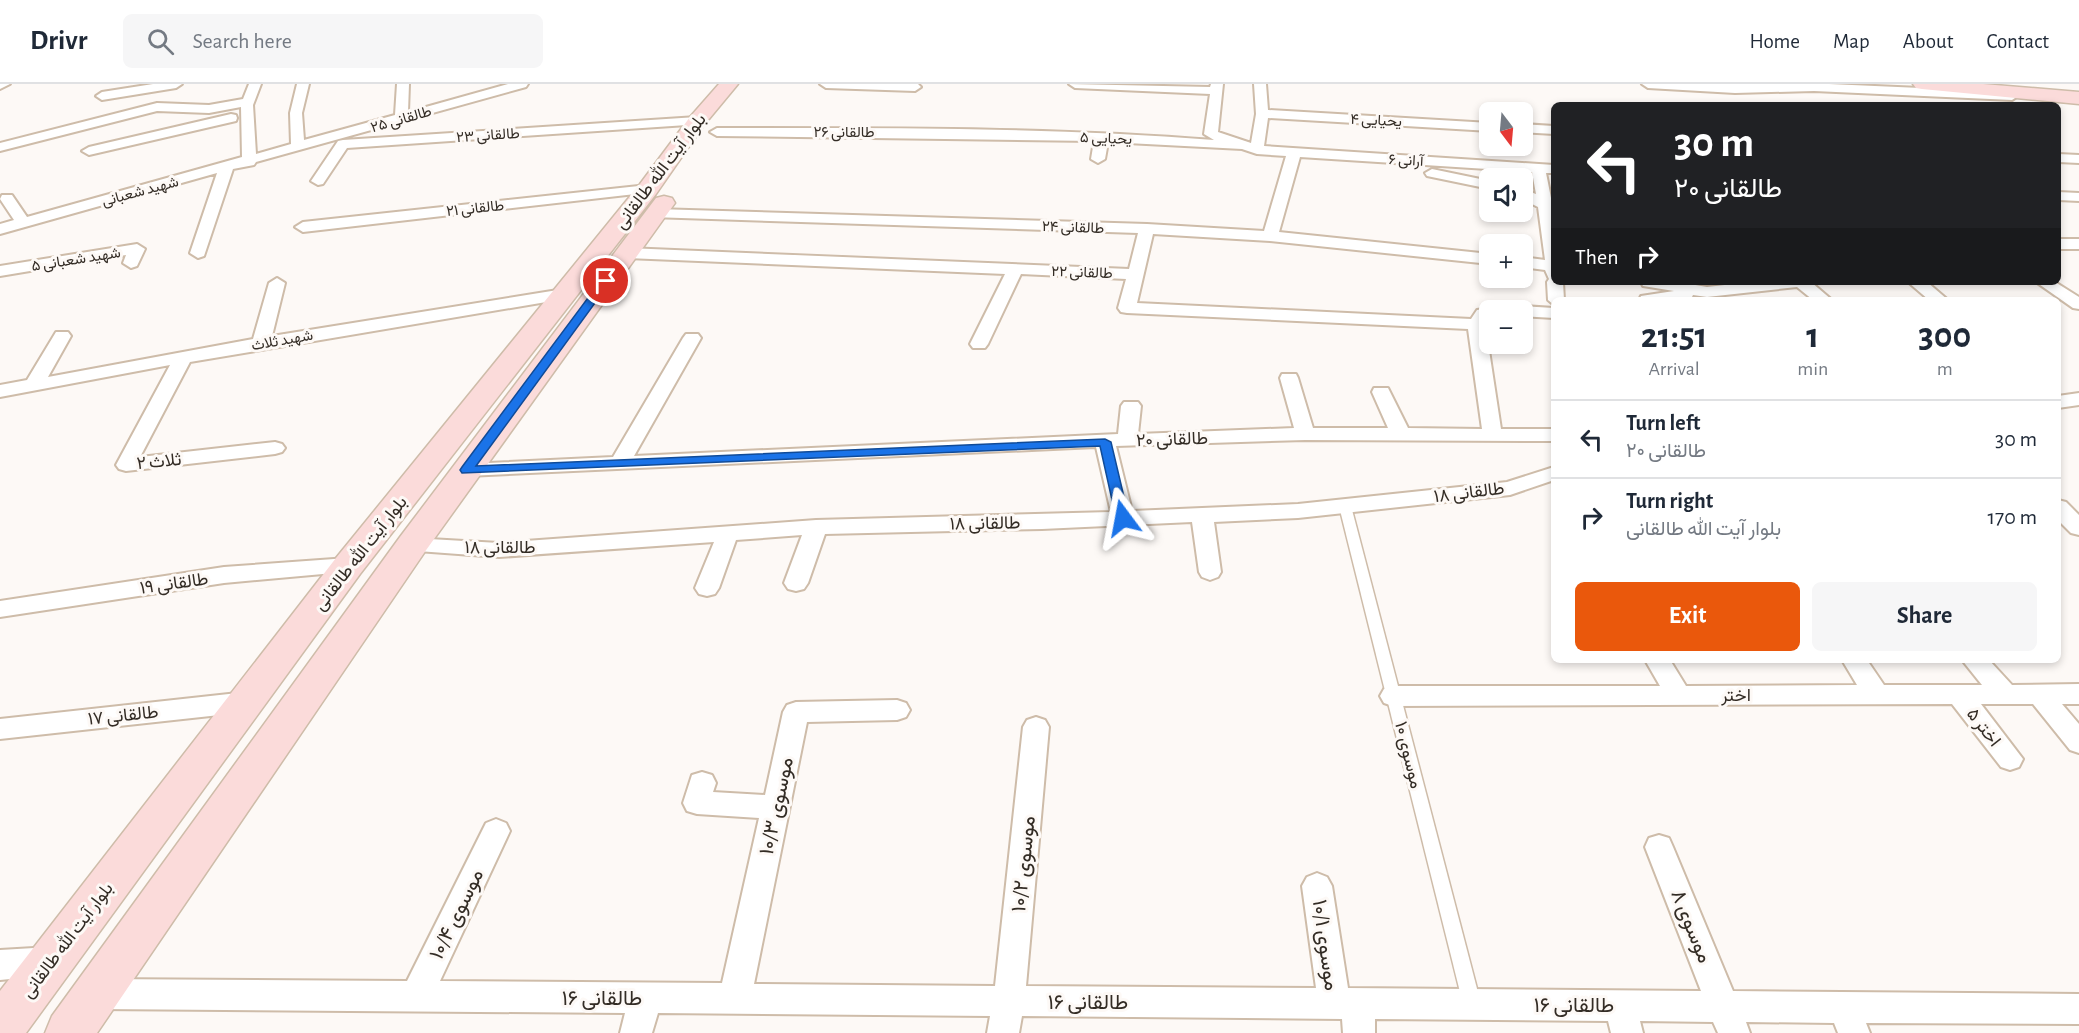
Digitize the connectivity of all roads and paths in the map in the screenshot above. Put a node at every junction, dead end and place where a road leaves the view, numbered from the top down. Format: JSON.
{"nodes":[{"id":1,"x":176,"y":84,"type":"edge"},
{"id":2,"x":255,"y":84,"type":"edge"},
{"id":3,"x":303,"y":84,"type":"edge"},
{"id":4,"x":404,"y":84,"type":"edge"},
{"id":5,"x":475,"y":84,"type":"edge"},
{"id":6,"x":522,"y":84,"type":"edge"},
{"id":7,"x":729,"y":84,"type":"edge"},
{"id":8,"x":752,"y":84,"type":"edge"},
{"id":9,"x":826,"y":84,"type":"edge"},
{"id":10,"x":1075,"y":84,"type":"edge"},
{"id":11,"x":1260,"y":84,"type":"edge"},
{"id":12,"x":1648,"y":84,"type":"edge"},
{"id":13,"x":1922,"y":84,"type":"edge"},
{"id":14,"x":2001,"y":84,"type":"edge"},
{"id":15,"x":1812,"y":86,"type":"edge"},
{"id":16,"x":915,"y":87,"type":"dead end"},
{"id":17,"x":1216,"y":87,"type":"edge"},
{"id":18,"x":2079,"y":91,"type":"edge"},
{"id":19,"x":484,"y":95,"type":"junction"},
{"id":20,"x":102,"y":96,"type":"dead end"},
{"id":21,"x":2079,"y":98,"type":"edge"},
{"id":22,"x":1827,"y":99,"type":"dead end"},
{"id":23,"x":157,"y":107,"type":"junction"},
{"id":24,"x":247,"y":108,"type":"junction"},
{"id":25,"x":1262,"y":114,"type":"junction"},
{"id":26,"x":401,"y":118,"type":"junction"},
{"id":27,"x":707,"y":126,"type":"junction"},
{"id":28,"x":1479,"y":126,"type":"edge"},
{"id":29,"x":1533,"y":129,"type":"edge"},
{"id":30,"x":1548,"y":130,"type":"edge"},
{"id":31,"x":873,"y":132,"type":"junction"},
{"id":32,"x":1211,"y":134,"type":"junction"},
{"id":33,"x":1102,"y":138,"type":"junction"},
{"id":34,"x":970,"y":139,"type":"joint"},
{"id":35,"x":1177,"y":140,"type":"junction"},
{"id":36,"x":343,"y":144,"type":"junction"},
{"id":37,"x":1240,"y":146,"type":"junction"},
{"id":38,"x":0,"y":147,"type":"edge"},
{"id":39,"x":866,"y":147,"type":"dead end"},
{"id":40,"x":298,"y":148,"type":"junction"},
{"id":41,"x":1257,"y":150,"type":"junction"},
{"id":42,"x":89,"y":151,"type":"dead end"},
{"id":43,"x":280,"y":153,"type":"junction"},
{"id":44,"x":1294,"y":153,"type":"junction"},
{"id":45,"x":1355,"y":157,"type":"junction"},
{"id":46,"x":2061,"y":158,"type":"edge"},
{"id":47,"x":1098,"y":159,"type":"dead end"},
{"id":48,"x":2079,"y":159,"type":"edge"},
{"id":49,"x":249,"y":162,"type":"junction"},
{"id":50,"x":226,"y":168,"type":"junction"},
{"id":51,"x":1538,"y":168,"type":"junction"},
{"id":52,"x":1551,"y":169,"type":"edge"},
{"id":53,"x":318,"y":181,"type":"dead end"},
{"id":54,"x":1479,"y":183,"type":"edge"},
{"id":55,"x":2061,"y":196,"type":"edge"},
{"id":56,"x":2079,"y":196,"type":"edge"},
{"id":57,"x":7,"y":198,"type":"dead end"},
{"id":58,"x":1533,"y":198,"type":"edge"},
{"id":59,"x":652,"y":201,"type":"junction"},
{"id":60,"x":1544,"y":204,"type":"junction"},
{"id":61,"x":23,"y":223,"type":"junction"},
{"id":62,"x":303,"y":227,"type":"dead end"},
{"id":63,"x":1147,"y":229,"type":"junction"},
{"id":64,"x":0,"y":230,"type":"edge"},
{"id":65,"x":1551,"y":233,"type":"edge"},
{"id":66,"x":1270,"y":236,"type":"junction"},
{"id":67,"x":2061,"y":244,"type":"edge"},
{"id":68,"x":2079,"y":244,"type":"edge"},
{"id":69,"x":198,"y":253,"type":"dead end"},
{"id":70,"x":627,"y":253,"type":"junction"},
{"id":71,"x":1479,"y":258,"type":"edge"},
{"id":72,"x":131,"y":263,"type":"dead end"},
{"id":73,"x":46,"y":264,"type":"junction"},
{"id":74,"x":1533,"y":265,"type":"edge"},
{"id":75,"x":1015,"y":269,"type":"junction"},
{"id":76,"x":0,"y":271,"type":"edge"},
{"id":77,"x":1551,"y":271,"type":"edge"},
{"id":78,"x":1134,"y":274,"type":"junction"},
{"id":79,"x":36,"y":280,"type":"dead end"},
{"id":80,"x":277,"y":283,"type":"dead end"},
{"id":81,"x":1667,"y":285,"type":"edge"},
{"id":82,"x":1776,"y":285,"type":"edge"},
{"id":83,"x":1805,"y":285,"type":"edge"},
{"id":84,"x":1920,"y":285,"type":"edge"},
{"id":85,"x":2049,"y":285,"type":"edge"},
{"id":86,"x":580,"y":294,"type":"junction"},
{"id":87,"x":1720,"y":294,"type":"edge"},
{"id":88,"x":1685,"y":297,"type":"edge"},
{"id":89,"x":1820,"y":297,"type":"edge"},
{"id":90,"x":1936,"y":297,"type":"edge"},
{"id":91,"x":2079,"y":304,"type":"edge"},
{"id":92,"x":1533,"y":312,"type":"edge"},
{"id":93,"x":1551,"y":313,"type":"edge"},
{"id":94,"x":1479,"y":318,"type":"edge"},
{"id":95,"x":62,"y":336,"type":"dead end"},
{"id":96,"x":692,"y":338,"type":"dead end"},
{"id":97,"x":261,"y":343,"type":"junction"},
{"id":98,"x":979,"y":344,"type":"dead end"},
{"id":99,"x":1486,"y":354,"type":"edge"},
{"id":100,"x":183,"y":359,"type":"junction"},
{"id":101,"x":1289,"y":378,"type":"dead end"},
{"id":102,"x":34,"y":385,"type":"junction"},
{"id":103,"x":1,"y":392,"type":"edge"},
{"id":104,"x":1381,"y":392,"type":"dead end"},
{"id":105,"x":1131,"y":406,"type":"dead end"},
{"id":106,"x":1492,"y":433,"type":"junction"},
{"id":107,"x":1401,"y":434,"type":"junction"},
{"id":108,"x":1305,"y":435,"type":"junction"},
{"id":109,"x":1551,"y":435,"type":"edge"},
{"id":110,"x":1127,"y":440,"type":"junction"},
{"id":111,"x":1105,"y":442,"type":"junction"},
{"id":112,"x":275,"y":448,"type":"dead end"},
{"id":113,"x":619,"y":464,"type":"junction"},
{"id":114,"x":467,"y":470,"type":"junction"},
{"id":115,"x":1551,"y":474,"type":"edge"},
{"id":116,"x":1345,"y":506,"type":"junction"},
{"id":117,"x":2061,"y":510,"type":"edge"},
{"id":118,"x":1202,"y":515,"type":"junction"},
{"id":119,"x":1123,"y":518,"type":"junction"},
{"id":120,"x":816,"y":527,"type":"junction"},
{"id":121,"x":2079,"y":528,"type":"edge"},
{"id":122,"x":728,"y":533,"type":"junction"},
{"id":123,"x":412,"y":545,"type":"junction"},
{"id":124,"x":348,"y":566,"type":"junction"},
{"id":125,"x":1210,"y":572,"type":"dead end"},
{"id":126,"x":796,"y":583,"type":"dead end"},
{"id":127,"x":707,"y":588,"type":"dead end"},
{"id":128,"x":0,"y":609,"type":"edge"},
{"id":129,"x":1659,"y":663,"type":"edge"},
{"id":130,"x":1856,"y":663,"type":"edge"},
{"id":131,"x":1977,"y":663,"type":"edge"},
{"id":132,"x":2005,"y":694,"type":"junction"},
{"id":133,"x":2040,"y":694,"type":"junction"},
{"id":134,"x":2079,"y":694,"type":"edge"},
{"id":135,"x":1678,"y":695,"type":"junction"},
{"id":136,"x":1877,"y":695,"type":"junction"},
{"id":137,"x":1959,"y":695,"type":"junction"},
{"id":138,"x":1393,"y":696,"type":"junction"},
{"id":139,"x":247,"y":702,"type":"junction"},
{"id":140,"x":897,"y":710,"type":"dead end"},
{"id":141,"x":1036,"y":727,"type":"dead end"},
{"id":142,"x":0,"y":729,"type":"edge"},
{"id":143,"x":2079,"y":743,"type":"edge"},
{"id":144,"x":2010,"y":759,"type":"dead end"},
{"id":145,"x":702,"y":783,"type":"dead end"},
{"id":146,"x":776,"y":807,"type":"junction"},
{"id":147,"x":496,"y":831,"type":"dead end"},
{"id":148,"x":1659,"y":847,"type":"dead end"},
{"id":149,"x":1317,"y":886,"type":"dead end"},
{"id":150,"x":51,"y":961,"type":"junction"},
{"id":151,"x":0,"y":965,"type":"edge"},
{"id":152,"x":96,"y":994,"type":"junction"},
{"id":153,"x":416,"y":997,"type":"junction"},
{"id":154,"x":646,"y":998,"type":"junction"},
{"id":155,"x":735,"y":999,"type":"junction"},
{"id":156,"x":1009,"y":1001,"type":"junction"},
{"id":157,"x":1473,"y":1005,"type":"junction"},
{"id":158,"x":2079,"y":1009,"type":"edge"},
{"id":159,"x":1350,"y":1013,"type":"edge"},
{"id":160,"x":1624,"y":1019,"type":"edge"},
{"id":161,"x":1729,"y":1020,"type":"edge"},
{"id":162,"x":1849,"y":1020,"type":"edge"},
{"id":163,"x":0,"y":1029,"type":"edge"},
{"id":164,"x":69,"y":1033,"type":"edge"},
{"id":165,"x":636,"y":1033,"type":"edge"},
{"id":166,"x":1003,"y":1033,"type":"edge"}],
"edges":[{"from":1,"to":20,"type":"street"},
{"from":1,"to":23,"type":"street"},
{"from":2,"to":24,"type":"street"},
{"from":3,"to":40,"type":"street"},
{"from":4,"to":26,"type":"street"},
{"from":5,"to":19,"type":"street"},
{"from":6,"to":19,"type":"street","name":"طالقانی ۲۵"},
{"from":7,"to":27,"type":"main road","name":"بلوار آیت الله طالقانی"},
{"from":8,"to":27,"type":"main road","name":"بلوار آیت الله طالقانی"},
{"from":9,"to":16,"type":"street"},
{"from":10,"to":17,"type":"street"},
{"from":11,"to":25,"type":"street"},
{"from":12,"to":15,"type":"street"},
{"from":13,"to":21,"type":"main road"},
{"from":14,"to":18,"type":"main road"},
{"from":15,"to":21,"type":"street"},
{"from":15,"to":22,"type":"street"},
{"from":17,"to":32,"type":"street"},
{"from":19,"to":26,"type":"street","name":"طالقانی ۲۵"},
{"from":23,"to":24,"type":"street"},
{"from":23,"to":38,"type":"street"},
{"from":24,"to":42,"type":"street"},
{"from":24,"to":49,"type":"street"},
{"from":25,"to":28,"type":"street","name":"یحیایی ۴"},
{"from":25,"to":41,"type":"street"},
{"from":26,"to":40,"type":"street","name":"طالقانی ۲۵"},
{"from":27,"to":31,"type":"street","name":"طالقانی ۲۶"},
{"from":27,"to":36,"type":"street","name":"طالقانی ۲۳"},
{"from":27,"to":59,"type":"main road","name":"بلوار آیت الله طالقانی"},
{"from":29,"to":30,"type":"street"},
{"from":31,"to":34,"type":"street","name":"طالقانی ۲۶"},
{"from":31,"to":39,"type":"street"},
{"from":32,"to":35,"type":"street"},
{"from":32,"to":37,"type":"street"},
{"from":33,"to":34,"type":"street","name":"یحیایی ۵"},
{"from":33,"to":35,"type":"street","name":"یحیایی ۵"},
{"from":33,"to":47,"type":"street"},
{"from":35,"to":37,"type":"street","name":"یحیایی ۵"},
{"from":36,"to":43,"type":"street","name":"طالقانی ۲۳"},
{"from":36,"to":53,"type":"street"},
{"from":37,"to":41,"type":"street","name":"آرانی ۶"},
{"from":40,"to":43,"type":"street","name":"طالقانی ۲۵"},
{"from":41,"to":44,"type":"street","name":"آرانی ۶"},
{"from":43,"to":49,"type":"street","name":"شهید شعبانی"},
{"from":44,"to":45,"type":"street","name":"آرانی ۶"},
{"from":44,"to":66,"type":"street"},
{"from":45,"to":51,"type":"street","name":"آرانی ۶"},
{"from":45,"to":54,"type":"street"},
{"from":46,"to":48,"type":"street"},
{"from":49,"to":50,"type":"street","name":"شهید شعبانی"},
{"from":50,"to":61,"type":"street","name":"شهید شعبانی"},
{"from":50,"to":69,"type":"street"},
{"from":51,"to":52,"type":"street","name":"آرانی ۶"},
{"from":51,"to":60,"type":"street"},
{"from":55,"to":56,"type":"street"},
{"from":57,"to":61,"type":"street"},
{"from":58,"to":60,"type":"street"},
{"from":59,"to":62,"type":"street","name":"طالقانی ۲۱"},
{"from":59,"to":63,"type":"street","name":"طالقانی ۲۴"},
{"from":59,"to":70,"type":"main road","name":"بلوار آیت الله طالقانی"},
{"from":59,"to":86,"type":"main road","name":"بلوار آیت الله طالقانی"},
{"from":60,"to":65,"type":"street"},
{"from":61,"to":64,"type":"street","name":"شهید شعبانی"},
{"from":63,"to":66,"type":"street","name":"طالقانی ۲۴"},
{"from":63,"to":78,"type":"street"},
{"from":66,"to":71,"type":"street","name":"طالقانی ۲۴"},
{"from":67,"to":68,"type":"street"},
{"from":70,"to":75,"type":"street","name":"طالقانی ۲۲"},
{"from":70,"to":86,"type":"main road","name":"بلوار آیت الله طالقانی"},
{"from":72,"to":73,"type":"street","name":"شهید شعبانی ۵"},
{"from":73,"to":76,"type":"street","name":"شهید شعبانی ۵"},
{"from":73,"to":79,"type":"street"},
{"from":74,"to":77,"type":"street"},
{"from":75,"to":78,"type":"street","name":"طالقانی ۲۲"},
{"from":75,"to":98,"type":"street"},
{"from":78,"to":94,"type":"street","name":"طالقانی ۲۲"},
{"from":80,"to":97,"type":"street"},
{"from":81,"to":87,"type":"street"},
{"from":82,"to":87,"type":"street"},
{"from":83,"to":89,"type":"street"},
{"from":84,"to":90,"type":"street"},
{"from":85,"to":91,"type":"street"},
{"from":86,"to":97,"type":"street","name":"شهید ثلاث"},
{"from":86,"to":114,"type":"main road","name":"بلوار آیت الله طالقانی"},
{"from":86,"to":124,"type":"main road","name":"بلوار آیت الله طالقانی"},
{"from":87,"to":88,"type":"street"},
{"from":92,"to":93,"type":"street"},
{"from":95,"to":102,"type":"street"},
{"from":96,"to":113,"type":"street"},
{"from":97,"to":100,"type":"street","name":"شهید ثلاث"},
{"from":99,"to":106,"type":"street"},
{"from":100,"to":102,"type":"street","name":"شهید ثلاث"},
{"from":100,"to":112,"type":"street","name":"ثلاث ۲"},
{"from":101,"to":108,"type":"street"},
{"from":102,"to":103,"type":"street","name":"شهید ثلاث"},
{"from":104,"to":107,"type":"street"},
{"from":105,"to":110,"type":"street"},
{"from":106,"to":107,"type":"street","name":"طالقانی ۲۰"},
{"from":106,"to":109,"type":"street","name":"طالقانی ۲۰"},
{"from":107,"to":108,"type":"street","name":"طالقانی ۲۰"},
{"from":108,"to":110,"type":"street","name":"طالقانی ۲۰"},
{"from":110,"to":111,"type":"street","name":"طالقانی ۲۰"},
{"from":111,"to":113,"type":"street","name":"طالقانی ۲۰"},
{"from":111,"to":119,"type":"street"},
{"from":113,"to":114,"type":"street","name":"طالقانی ۲۰"},
{"from":114,"to":123,"type":"main road","name":"بلوار آیت الله طالقانی"},
{"from":115,"to":116,"type":"street","name":"طالقانی ۱۸"},
{"from":116,"to":118,"type":"street","name":"طالقانی ۱۸"},
{"from":116,"to":138,"type":"lane","name":"موسوی ۱۰"},
{"from":117,"to":121,"type":"street"},
{"from":118,"to":119,"type":"street","name":"طالقانی ۱۸"},
{"from":118,"to":125,"type":"street"},
{"from":119,"to":120,"type":"street","name":"طالقانی ۱۸"},
{"from":120,"to":122,"type":"street","name":"طالقانی ۱۸"},
{"from":120,"to":126,"type":"street"},
{"from":122,"to":123,"type":"street","name":"طالقانی ۱۸"},
{"from":122,"to":127,"type":"street"},
{"from":123,"to":152,"type":"main road","name":"بلوار آیت الله طالقانی"},
{"from":124,"to":128,"type":"street","name":"طالقانی ۱۹"},
{"from":124,"to":139,"type":"main road","name":"بلوار آیت الله طالقانی"},
{"from":129,"to":135,"type":"street"},
{"from":130,"to":136,"type":"street"},
{"from":131,"to":132,"type":"street"},
{"from":132,"to":133,"type":"street","name":"اختر"},
{"from":132,"to":137,"type":"street","name":"اختر"},
{"from":133,"to":134,"type":"street","name":"اختر"},
{"from":133,"to":143,"type":"street"},
{"from":135,"to":136,"type":"street","name":"اختر"},
{"from":135,"to":138,"type":"street","name":"اختر"},
{"from":136,"to":137,"type":"street","name":"اختر"},
{"from":137,"to":144,"type":"street","name":"اختر ۵"},
{"from":138,"to":157,"type":"lane","name":"موسوی ۱۰"},
{"from":139,"to":142,"type":"street","name":"طالقانی ۱۷"},
{"from":139,"to":150,"type":"main road","name":"بلوار آیت الله طالقانی"},
{"from":140,"to":146,"type":"street","name":"موسوی ۱۰/۳"},
{"from":141,"to":156,"type":"street","name":"موسوی ۱۰/۲"},
{"from":145,"to":146,"type":"street"},
{"from":146,"to":155,"type":"street","name":"موسوی ۱۰/۳"},
{"from":147,"to":153,"type":"street","name":"موسوی ۱۰/۴"},
{"from":148,"to":161,"type":"street","name":"موسوی ۸"},
{"from":149,"to":159,"type":"street","name":"موسوی ۱۰/۱"},
{"from":150,"to":151,"type":"street"},
{"from":150,"to":163,"type":"main road","name":"بلوار آیت الله طالقانی"},
{"from":152,"to":153,"type":"street","name":"طالقانی ۱۶"},
{"from":152,"to":164,"type":"main road","name":"بلوار آیت الله طالقانی"},
{"from":153,"to":154,"type":"street","name":"طالقانی ۱۶"},
{"from":154,"to":155,"type":"street","name":"طالقانی ۱۶"},
{"from":154,"to":165,"type":"street"},
{"from":155,"to":156,"type":"street","name":"طالقانی ۱۶"},
{"from":156,"to":159,"type":"street","name":"طالقانی ۱۶"},
{"from":156,"to":166,"type":"street","name":"موسوی ۱۰/۲"},
{"from":157,"to":159,"type":"street","name":"طالقانی ۱۶"},
{"from":157,"to":160,"type":"street","name":"طالقانی ۱۶"},
{"from":158,"to":162,"type":"street","name":"طالقانی ۱۶"},
{"from":160,"to":161,"type":"street","name":"طالقانی ۱۶"},
{"from":161,"to":162,"type":"street","name":"طالقانی ۱۶"}]}
